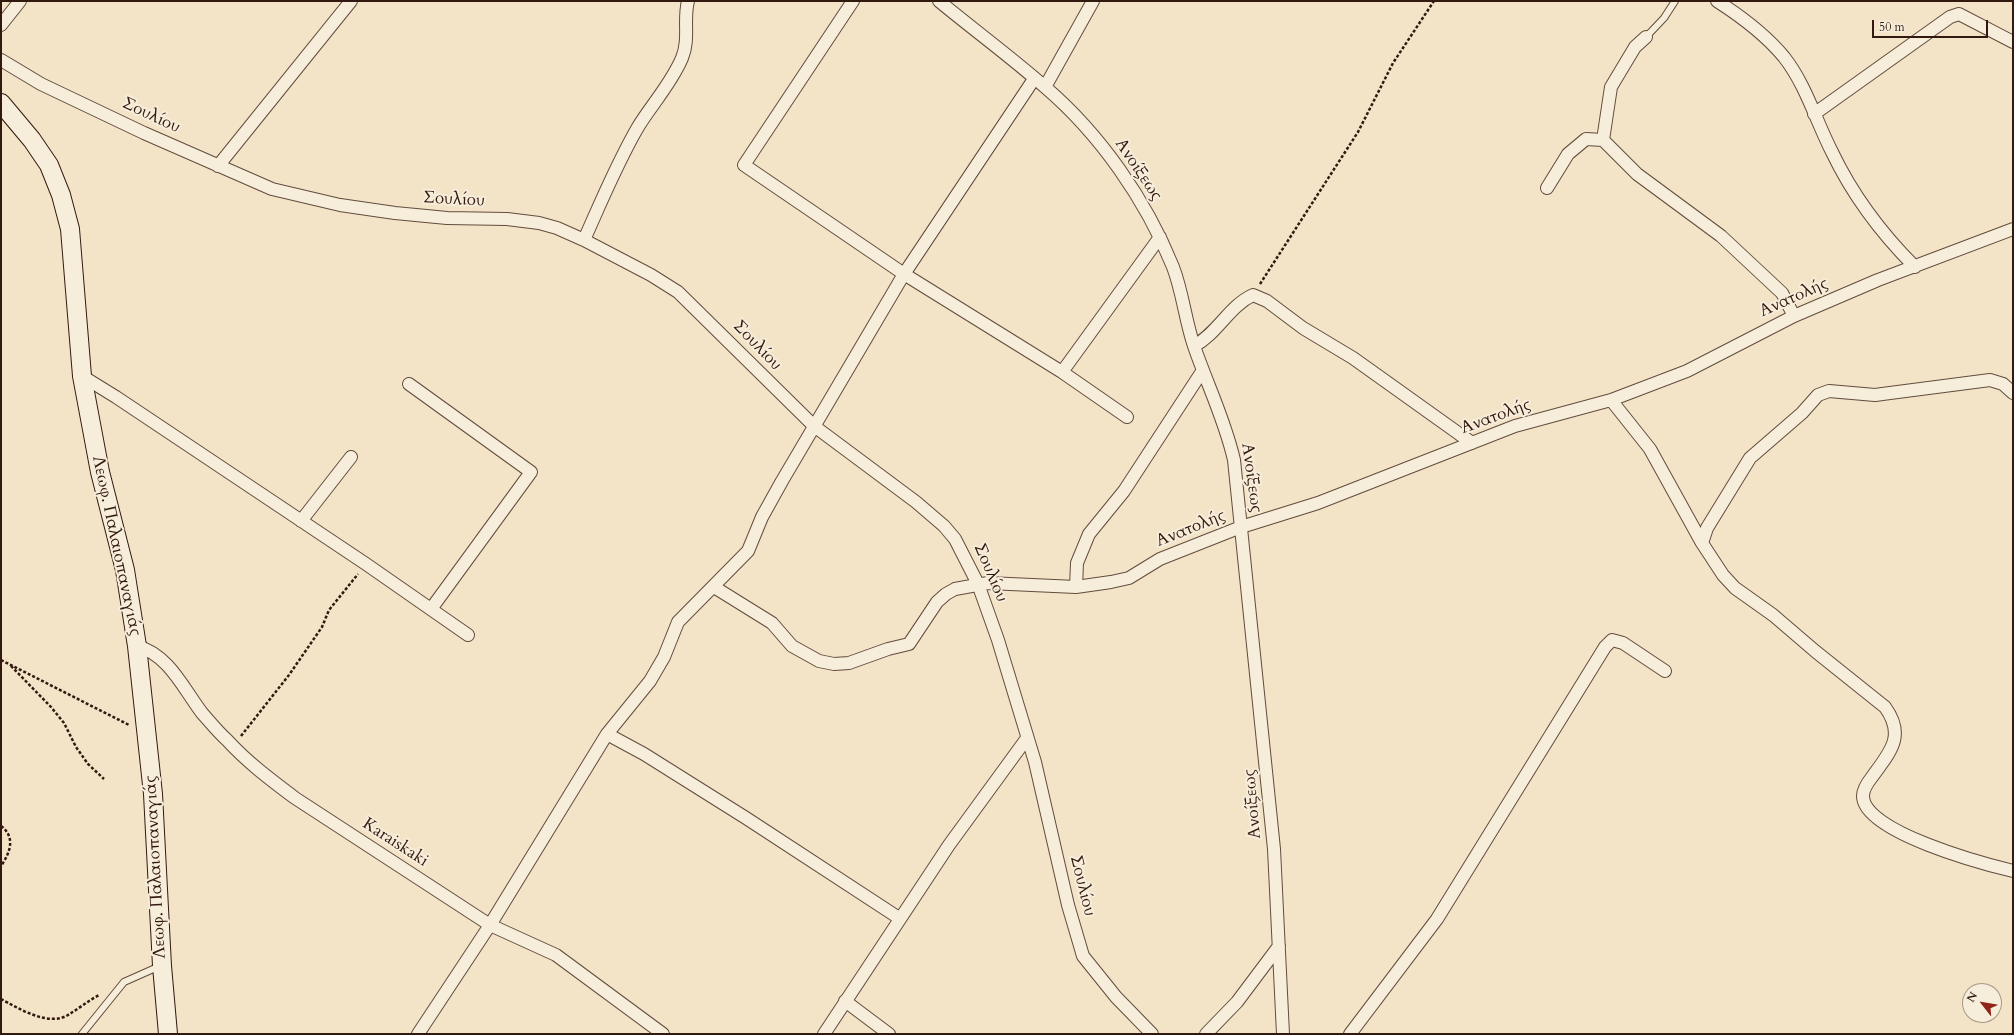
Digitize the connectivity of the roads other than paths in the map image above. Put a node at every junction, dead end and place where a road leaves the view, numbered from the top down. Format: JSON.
{"nodes":[{"id":1,"x":20,"y":1,"type":"edge"},
{"id":2,"x":351,"y":1,"type":"edge"},
{"id":3,"x":688,"y":1,"type":"edge"},
{"id":4,"x":853,"y":1,"type":"edge"},
{"id":5,"x":939,"y":1,"type":"edge"},
{"id":6,"x":1093,"y":1,"type":"edge"},
{"id":7,"x":1675,"y":1,"type":"edge"},
{"id":8,"x":1717,"y":1,"type":"edge"},
{"id":9,"x":1,"y":25,"type":"edge"},
{"id":10,"x":1646,"y":37,"type":"joint"},
{"id":11,"x":2013,"y":42,"type":"edge"},
{"id":12,"x":1,"y":60,"type":"edge"},
{"id":13,"x":1034,"y":78,"type":"junction"},
{"id":14,"x":1045,"y":87,"type":"junction"},
{"id":15,"x":1,"y":103,"type":"edge"},
{"id":16,"x":1814,"y":114,"type":"junction"},
{"id":17,"x":1603,"y":140,"type":"junction"},
{"id":18,"x":218,"y":166,"type":"junction"},
{"id":19,"x":1547,"y":188,"type":"dead end"},
{"id":20,"x":2013,"y":229,"type":"edge"},
{"id":21,"x":1160,"y":237,"type":"junction"},
{"id":22,"x":584,"y":240,"type":"junction"},
{"id":23,"x":1915,"y":267,"type":"junction"},
{"id":24,"x":904,"y":274,"type":"junction"},
{"id":25,"x":1794,"y":316,"type":"junction"},
{"id":26,"x":1194,"y":346,"type":"junction"},
{"id":27,"x":1203,"y":370,"type":"junction"},
{"id":28,"x":1062,"y":372,"type":"junction"},
{"id":29,"x":82,"y":376,"type":"junction"},
{"id":30,"x":409,"y":384,"type":"dead end"},
{"id":31,"x":2013,"y":393,"type":"edge"},
{"id":32,"x":1611,"y":400,"type":"junction"},
{"id":33,"x":1127,"y":417,"type":"dead end"},
{"id":34,"x":814,"y":426,"type":"junction"},
{"id":35,"x":1472,"y":443,"type":"junction"},
{"id":36,"x":351,"y":457,"type":"dead end"},
{"id":37,"x":301,"y":521,"type":"junction"},
{"id":38,"x":1241,"y":527,"type":"junction"},
{"id":39,"x":1702,"y":543,"type":"junction"},
{"id":40,"x":978,"y":584,"type":"junction"},
{"id":41,"x":714,"y":587,"type":"junction"},
{"id":42,"x":1076,"y":587,"type":"junction"},
{"id":43,"x":431,"y":609,"type":"junction"},
{"id":44,"x":468,"y":635,"type":"dead end"},
{"id":45,"x":137,"y":646,"type":"junction"},
{"id":46,"x":1665,"y":671,"type":"dead end"},
{"id":47,"x":607,"y":734,"type":"junction"},
{"id":48,"x":1027,"y":738,"type":"junction"},
{"id":49,"x":2013,"y":871,"type":"edge"},
{"id":50,"x":899,"y":918,"type":"junction"},
{"id":51,"x":490,"y":925,"type":"junction"},
{"id":52,"x":1279,"y":946,"type":"junction"},
{"id":53,"x":162,"y":966,"type":"junction"},
{"id":54,"x":845,"y":1001,"type":"junction"},
{"id":55,"x":82,"y":1034,"type":"edge"},
{"id":56,"x":168,"y":1034,"type":"edge"},
{"id":57,"x":418,"y":1034,"type":"edge"},
{"id":58,"x":663,"y":1034,"type":"edge"},
{"id":59,"x":824,"y":1034,"type":"edge"},
{"id":60,"x":889,"y":1034,"type":"edge"},
{"id":61,"x":1152,"y":1034,"type":"edge"},
{"id":62,"x":1206,"y":1034,"type":"edge"},
{"id":63,"x":1283,"y":1034,"type":"edge"},
{"id":64,"x":1350,"y":1034,"type":"edge"}],
"edges":[{"from":1,"to":9,"type":"street"},
{"from":2,"to":18,"type":"street"},
{"from":3,"to":22,"type":"street"},
{"from":4,"to":24,"type":"street"},
{"from":5,"to":13,"type":"street","name":"Ανοίξεως"},
{"from":6,"to":14,"type":"street"},
{"from":7,"to":10,"type":"lane"},
{"from":8,"to":16,"type":"street"},
{"from":10,"to":17,"type":"street"},
{"from":11,"to":16,"type":"street"},
{"from":12,"to":18,"type":"street","name":"Σουλίου"},
{"from":13,"to":14,"type":"street","name":"Ανοίξεως"},
{"from":13,"to":24,"type":"street"},
{"from":14,"to":21,"type":"street","name":"Ανοίξεως"},
{"from":15,"to":29,"type":"street","name":"Λεωφ. Παλαιοπαναγιάς"},
{"from":16,"to":23,"type":"street"},
{"from":17,"to":19,"type":"street"},
{"from":17,"to":25,"type":"street"},
{"from":18,"to":22,"type":"street","name":"Σουλίου"},
{"from":20,"to":23,"type":"street","name":"Ανατολής"},
{"from":21,"to":26,"type":"street","name":"Ανοίξεως"},
{"from":21,"to":28,"type":"street"},
{"from":22,"to":34,"type":"street","name":"Σουλίου"},
{"from":23,"to":25,"type":"street","name":"Ανατολής"},
{"from":24,"to":28,"type":"street"},
{"from":24,"to":34,"type":"street"},
{"from":25,"to":32,"type":"street","name":"Ανατολής"},
{"from":26,"to":27,"type":"street","name":"Ανοίξεως"},
{"from":26,"to":35,"type":"street"},
{"from":27,"to":38,"type":"street","name":"Ανοίξεως"},
{"from":27,"to":42,"type":"street"},
{"from":28,"to":33,"type":"street"},
{"from":29,"to":37,"type":"street"},
{"from":29,"to":45,"type":"street","name":"Λεωφ. Παλαιοπαναγιάς"},
{"from":30,"to":43,"type":"street"},
{"from":31,"to":39,"type":"street"},
{"from":32,"to":35,"type":"street","name":"Ανατολής"},
{"from":32,"to":39,"type":"street"},
{"from":34,"to":40,"type":"street","name":"Σουλίου"},
{"from":34,"to":41,"type":"street"},
{"from":35,"to":38,"type":"street","name":"Ανατολής"},
{"from":36,"to":37,"type":"street"},
{"from":37,"to":43,"type":"street"},
{"from":38,"to":42,"type":"street","name":"Ανατολής"},
{"from":38,"to":52,"type":"street","name":"Ανοίξεως"},
{"from":39,"to":49,"type":"street"},
{"from":40,"to":41,"type":"street","name":"Ανατολής"},
{"from":40,"to":42,"type":"street","name":"Ανατολής"},
{"from":40,"to":48,"type":"street","name":"Σουλίου"},
{"from":41,"to":47,"type":"street"},
{"from":43,"to":44,"type":"street"},
{"from":45,"to":51,"type":"street","name":"Karaiskaki"},
{"from":45,"to":53,"type":"street","name":"Λεωφ. Παλαιοπαναγιάς"},
{"from":46,"to":64,"type":"street"},
{"from":47,"to":50,"type":"street"},
{"from":47,"to":51,"type":"street"},
{"from":48,"to":50,"type":"street"},
{"from":48,"to":61,"type":"street","name":"Σουλίου"},
{"from":50,"to":54,"type":"street"},
{"from":51,"to":57,"type":"street"},
{"from":51,"to":58,"type":"street","name":"Karaiskaki"},
{"from":52,"to":62,"type":"street"},
{"from":52,"to":63,"type":"street","name":"Ανοίξεως"},
{"from":53,"to":55,"type":"lane"},
{"from":53,"to":56,"type":"street","name":"Λεωφ. Παλαιοπαναγιάς"},
{"from":54,"to":59,"type":"street"},
{"from":54,"to":60,"type":"street"}]}
